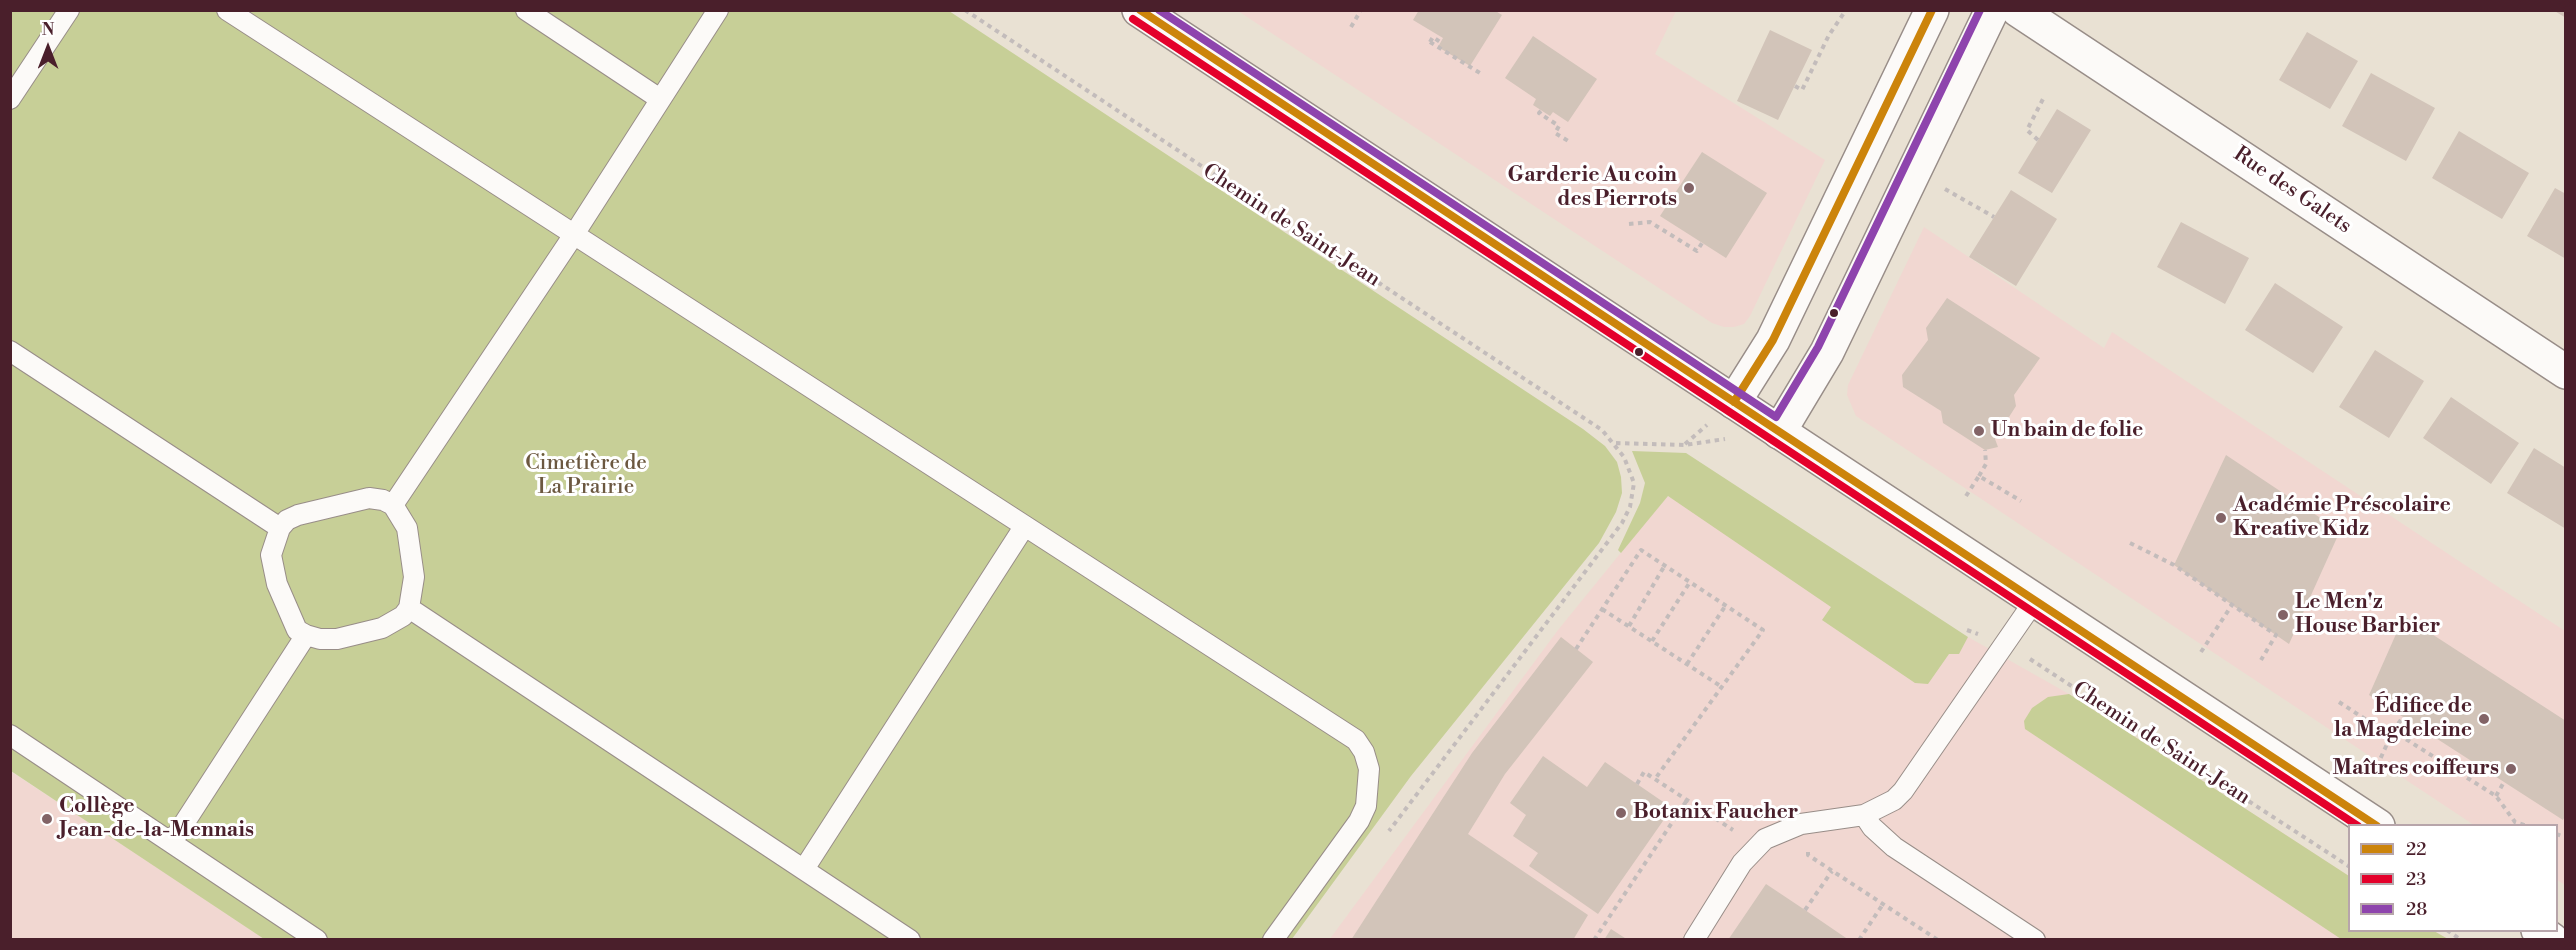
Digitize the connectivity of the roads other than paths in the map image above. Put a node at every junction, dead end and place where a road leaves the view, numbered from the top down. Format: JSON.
{"nodes":[{"id":1,"x":69,"y":10,"type":"edge"},
{"id":2,"x":227,"y":10,"type":"edge"},
{"id":3,"x":526,"y":10,"type":"edge"},
{"id":4,"x":718,"y":10,"type":"edge"},
{"id":5,"x":1139,"y":10,"type":"edge"},
{"id":6,"x":1932,"y":10,"type":"edge"},
{"id":7,"x":1992,"y":10,"type":"edge"},
{"id":8,"x":2018,"y":10,"type":"edge"},
{"id":9,"x":10,"y":99,"type":"edge"},
{"id":10,"x":660,"y":99,"type":"junction"},
{"id":11,"x":573,"y":236,"type":"junction"},
{"id":12,"x":10,"y":351,"type":"edge"},
{"id":13,"x":2565,"y":372,"type":"edge"},
{"id":14,"x":1734,"y":402,"type":"junction"},
{"id":15,"x":1779,"y":432,"type":"junction"},
{"id":16,"x":393,"y":505,"type":"junction"},
{"id":17,"x":1024,"y":527,"type":"junction"},
{"id":18,"x":280,"y":528,"type":"junction"},
{"id":19,"x":2035,"y":600,"type":"junction"},
{"id":20,"x":410,"y":608,"type":"junction"},
{"id":21,"x":306,"y":635,"type":"junction"},
{"id":22,"x":10,"y":735,"type":"edge"},
{"id":23,"x":1864,"y":815,"type":"junction"},
{"id":24,"x":2376,"y":824,"type":"edge"},
{"id":25,"x":172,"y":843,"type":"junction"},
{"id":26,"x":804,"y":869,"type":"junction"},
{"id":27,"x":317,"y":939,"type":"edge"},
{"id":28,"x":910,"y":939,"type":"edge"},
{"id":29,"x":1272,"y":939,"type":"edge"},
{"id":30,"x":1695,"y":939,"type":"edge"},
{"id":31,"x":2035,"y":939,"type":"edge"}],
"edges":[{"from":1,"to":9,"type":"lane"},
{"from":2,"to":11,"type":"lane"},
{"from":3,"to":10,"type":"lane"},
{"from":4,"to":10,"type":"lane"},
{"from":5,"to":14,"type":"street"},
{"from":6,"to":14,"type":"street"},
{"from":7,"to":15,"type":"street"},
{"from":8,"to":13,"type":"street","name":"Rue des Galets"},
{"from":10,"to":11,"type":"lane"},
{"from":11,"to":16,"type":"lane"},
{"from":11,"to":17,"type":"lane"},
{"from":12,"to":18,"type":"lane"},
{"from":14,"to":15,"type":"street"},
{"from":15,"to":19,"type":"street"},
{"from":16,"to":18,"type":"lane"},
{"from":16,"to":20,"type":"lane"},
{"from":17,"to":26,"type":"lane"},
{"from":17,"to":29,"type":"lane"},
{"from":18,"to":21,"type":"lane"},
{"from":19,"to":23,"type":"lane"},
{"from":19,"to":24,"type":"street"},
{"from":20,"to":21,"type":"lane"},
{"from":20,"to":26,"type":"lane"},
{"from":21,"to":25,"type":"lane"},
{"from":22,"to":25,"type":"lane"},
{"from":23,"to":30,"type":"lane"},
{"from":23,"to":31,"type":"lane"},
{"from":25,"to":27,"type":"lane"},
{"from":26,"to":28,"type":"lane"}]}
